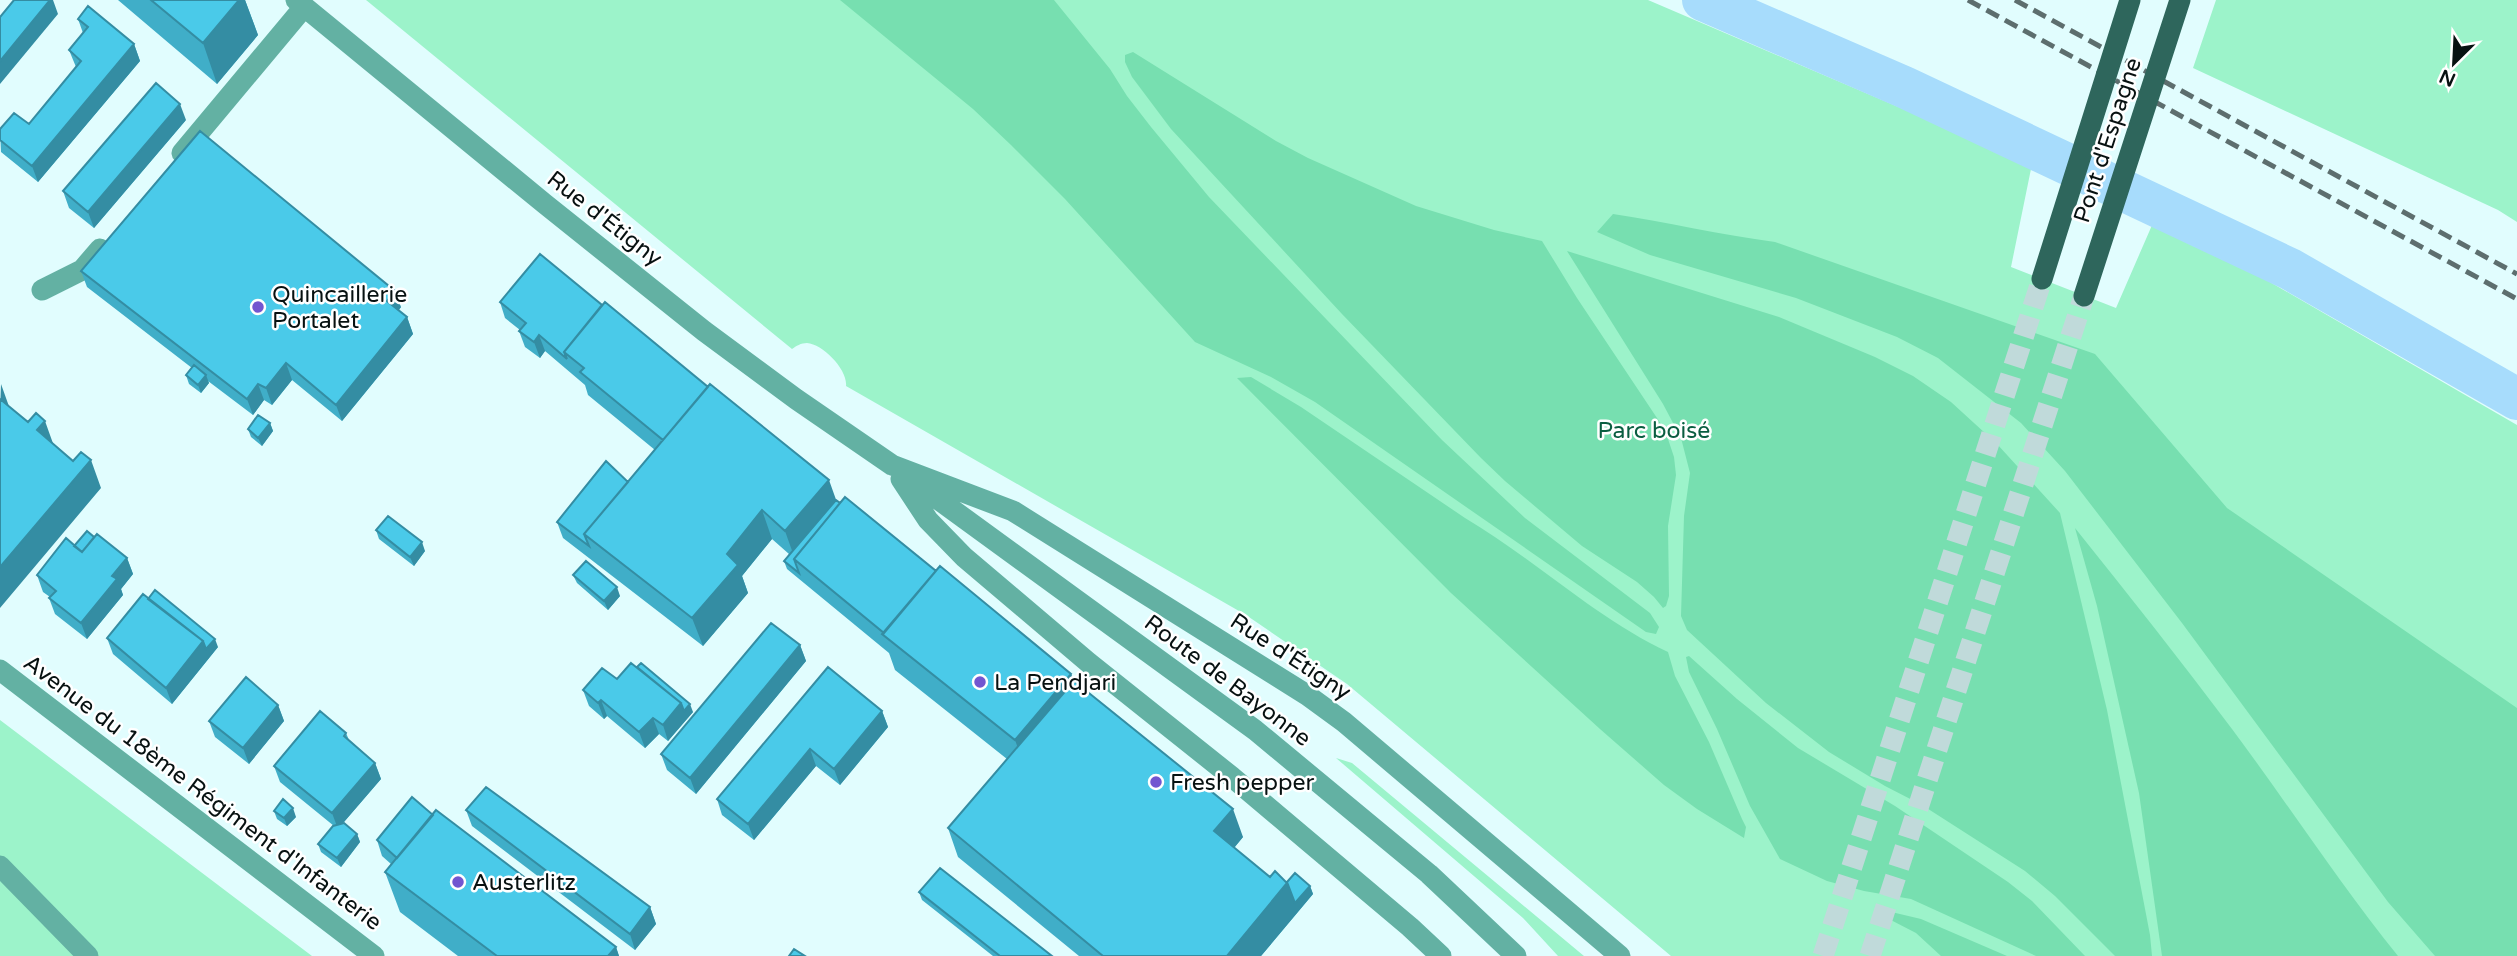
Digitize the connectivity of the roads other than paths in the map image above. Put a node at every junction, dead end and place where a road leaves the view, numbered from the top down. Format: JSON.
{"nodes":[{"id":1,"x":2130,"y":0,"type":"edge"},
{"id":2,"x":2180,"y":0,"type":"edge"},
{"id":3,"x":300,"y":4,"type":"edge"},
{"id":4,"x":172,"y":164,"type":"edge"},
{"id":5,"x":109,"y":239,"type":"edge"},
{"id":6,"x":2042,"y":279,"type":"tunnel mouth"},
{"id":7,"x":43,"y":289,"type":"dead end"},
{"id":8,"x":2084,"y":296,"type":"tunnel mouth"},
{"id":9,"x":892,"y":465,"type":"junction"},
{"id":10,"x":0,"y":670,"type":"edge"},
{"id":11,"x":0,"y":866,"type":"edge"},
{"id":12,"x":88,"y":956,"type":"edge"},
{"id":13,"x":374,"y":956,"type":"edge"},
{"id":14,"x":1441,"y":956,"type":"edge"},
{"id":15,"x":1516,"y":956,"type":"edge"},
{"id":16,"x":1620,"y":956,"type":"edge"}],
"edges":[{"from":1,"to":6,"type":"main road","name":"Pont d'Espagne","bridge":true},
{"from":2,"to":8,"type":"main road","name":"Pont d'Espagne","bridge":true},
{"from":3,"to":4,"type":"street"},
{"from":3,"to":9,"type":"street","name":"Rue d'Étigny"},
{"from":5,"to":7,"type":"street"},
{"from":9,"to":14,"type":"street","name":"Rue d'Étigny"},
{"from":9,"to":15,"type":"street","name":"Route de Bayonne"},
{"from":9,"to":16,"type":"street","name":"Rue d'Étigny"},
{"from":10,"to":13,"type":"street","name":"Avenue du 18ème Régiment d'Infanterie"},
{"from":11,"to":12,"type":"street"}]}
